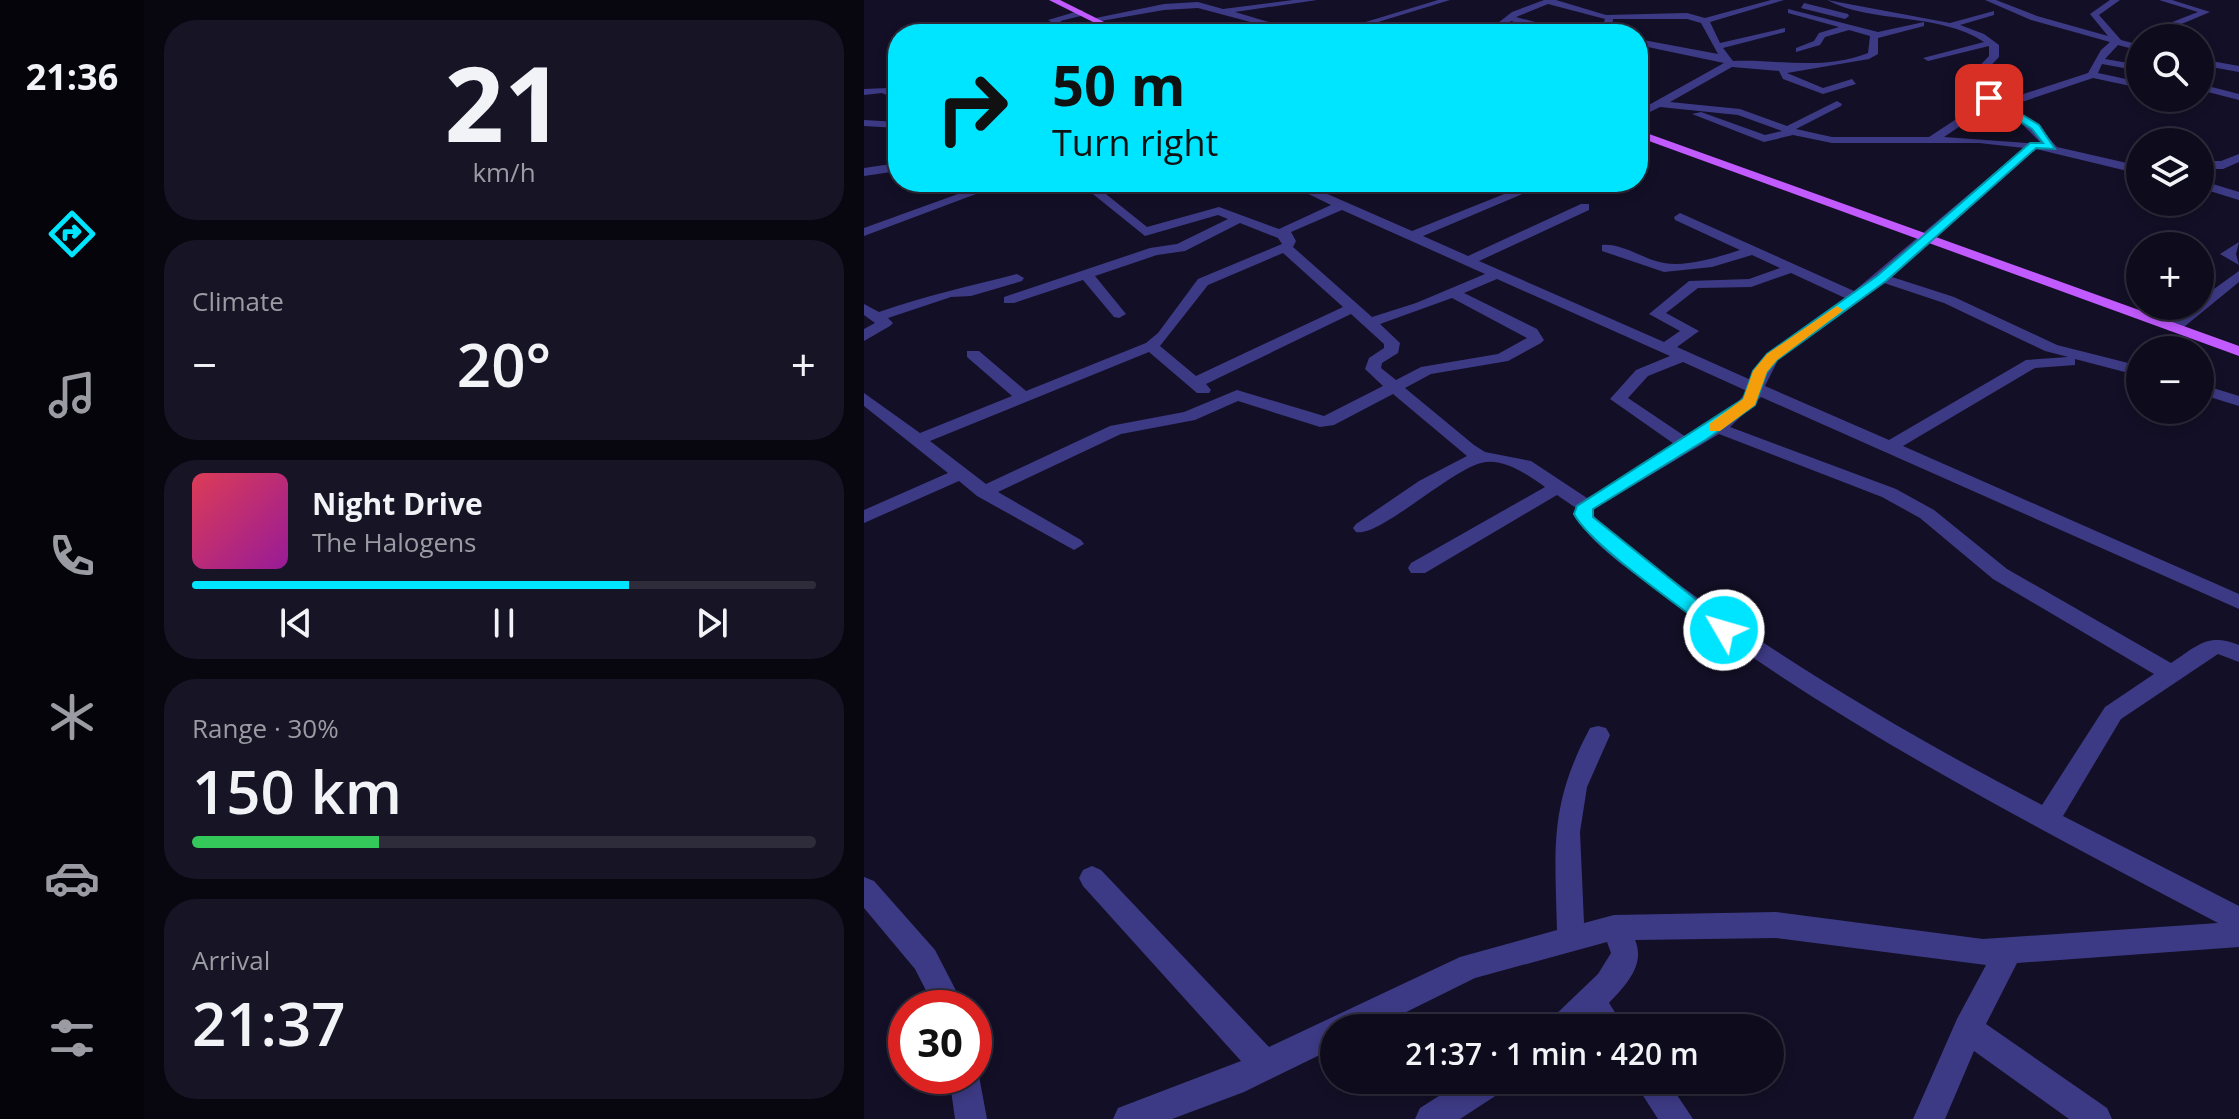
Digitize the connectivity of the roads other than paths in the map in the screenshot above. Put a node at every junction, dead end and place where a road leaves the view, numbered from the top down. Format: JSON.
{"nodes":[{"id":1,"x":1053,"y":0,"type":"edge"},
{"id":2,"x":1313,"y":0,"type":"edge"},
{"id":3,"x":1446,"y":0,"type":"edge"},
{"id":4,"x":1743,"y":0,"type":"edge"},
{"id":5,"x":1781,"y":0,"type":"edge"},
{"id":6,"x":1831,"y":0,"type":"edge"},
{"id":7,"x":1989,"y":0,"type":"edge"},
{"id":8,"x":2116,"y":0,"type":"edge"},
{"id":9,"x":2163,"y":0,"type":"edge"},
{"id":10,"x":1550,"y":1,"type":"edge"},
{"id":11,"x":1602,"y":4,"type":"dead end"},
{"id":12,"x":1759,"y":4,"type":"junction"},
{"id":13,"x":1804,"y":6,"type":"junction"},
{"id":14,"x":1579,"y":10,"type":"junction"},
{"id":15,"x":1225,"y":11,"type":"junction"},
{"id":16,"x":1791,"y":11,"type":"junction"},
{"id":17,"x":1082,"y":13,"type":"junction"},
{"id":18,"x":1991,"y":13,"type":"dead end"},
{"id":19,"x":1509,"y":18,"type":"junction"},
{"id":20,"x":1095,"y":19,"type":"junction"},
{"id":21,"x":1705,"y":21,"type":"junction"},
{"id":22,"x":1929,"y":22,"type":"junction"},
{"id":23,"x":1769,"y":23,"type":"dead end"},
{"id":24,"x":1060,"y":24,"type":"edge"},
{"id":25,"x":1105,"y":24,"type":"edge"},
{"id":26,"x":1265,"y":24,"type":"edge"},
{"id":27,"x":1360,"y":24,"type":"edge"},
{"id":28,"x":1501,"y":24,"type":"edge"},
{"id":29,"x":1528,"y":24,"type":"edge"},
{"id":30,"x":1606,"y":24,"type":"edge"},
{"id":31,"x":1617,"y":24,"type":"edge"},
{"id":32,"x":2175,"y":24,"type":"edge"},
{"id":33,"x":1949,"y":26,"type":"junction"},
{"id":34,"x":1850,"y":27,"type":"junction"},
{"id":35,"x":1782,"y":30,"type":"dead end"},
{"id":36,"x":1877,"y":35,"type":"junction"},
{"id":37,"x":2117,"y":41,"type":"junction"},
{"id":38,"x":1992,"y":43,"type":"junction"},
{"id":39,"x":1648,"y":44,"type":"edge"},
{"id":40,"x":2126,"y":44,"type":"edge"},
{"id":41,"x":1717,"y":47,"type":"junction"},
{"id":42,"x":1799,"y":50,"type":"dead end"},
{"id":43,"x":1928,"y":58,"type":"dead end"},
{"id":44,"x":2099,"y":61,"type":"junction"},
{"id":45,"x":1730,"y":62,"type":"junction"},
{"id":46,"x":2214,"y":65,"type":"edge"},
{"id":47,"x":2126,"y":66,"type":"edge"},
{"id":48,"x":1785,"y":68,"type":"junction"},
{"id":49,"x":2239,"y":69,"type":"edge"},
{"id":50,"x":2092,"y":75,"type":"junction"},
{"id":51,"x":1852,"y":82,"type":"dead end"},
{"id":52,"x":2126,"y":82,"type":"edge"},
{"id":53,"x":888,"y":91,"type":"edge"},
{"id":54,"x":2214,"y":91,"type":"edge"},
{"id":55,"x":864,"y":92,"type":"edge"},
{"id":56,"x":2239,"y":97,"type":"edge"},
{"id":57,"x":1837,"y":104,"type":"dead end"},
{"id":58,"x":1648,"y":105,"type":"edge"},
{"id":59,"x":2005,"y":105,"type":"junction"},
{"id":60,"x":1657,"y":106,"type":"junction"},
{"id":61,"x":1679,"y":107,"type":"junction"},
{"id":62,"x":1648,"y":110,"type":"edge"},
{"id":63,"x":864,"y":123,"type":"edge"},
{"id":64,"x":888,"y":124,"type":"edge"},
{"id":65,"x":1790,"y":131,"type":"junction"},
{"id":66,"x":1648,"y":137,"type":"edge"},
{"id":67,"x":1933,"y":139,"type":"junction"},
{"id":68,"x":2043,"y":146,"type":"junction"},
{"id":69,"x":2239,"y":157,"type":"edge"},
{"id":70,"x":2214,"y":165,"type":"edge"},
{"id":71,"x":2126,"y":167,"type":"edge"},
{"id":72,"x":888,"y":168,"type":"edge"},
{"id":73,"x":864,"y":172,"type":"edge"},
{"id":74,"x":2214,"y":188,"type":"edge"},
{"id":75,"x":974,"y":192,"type":"edge"},
{"id":76,"x":1096,"y":192,"type":"edge"},
{"id":77,"x":1313,"y":192,"type":"edge"},
{"id":78,"x":1520,"y":192,"type":"edge"},
{"id":79,"x":2239,"y":196,"type":"edge"},
{"id":80,"x":1342,"y":205,"type":"junction"},
{"id":81,"x":1585,"y":207,"type":"dead end"},
{"id":82,"x":1680,"y":217,"type":"dead end"},
{"id":83,"x":1240,"y":218,"type":"junction"},
{"id":84,"x":864,"y":232,"type":"edge"},
{"id":85,"x":1412,"y":236,"type":"junction"},
{"id":86,"x":1927,"y":237,"type":"junction"},
{"id":87,"x":1284,"y":241,"type":"junction"},
{"id":88,"x":2239,"y":246,"type":"edge"},
{"id":89,"x":1607,"y":248,"type":"dead end"},
{"id":90,"x":1753,"y":250,"type":"junction"},
{"id":91,"x":1467,"y":261,"type":"junction"},
{"id":92,"x":2239,"y":261,"type":"edge"},
{"id":93,"x":1792,"y":268,"type":"junction"},
{"id":94,"x":1086,"y":274,"type":"junction"},
{"id":95,"x":1497,"y":274,"type":"junction"},
{"id":96,"x":2239,"y":275,"type":"edge"},
{"id":97,"x":1017,"y":278,"type":"dead end"},
{"id":98,"x":1882,"y":278,"type":"junction"},
{"id":99,"x":1453,"y":293,"type":"junction"},
{"id":100,"x":1853,"y":296,"type":"junction"},
{"id":101,"x":1009,"y":300,"type":"dead end"},
{"id":102,"x":864,"y":308,"type":"edge"},
{"id":103,"x":1352,"y":308,"type":"junction"},
{"id":104,"x":1119,"y":314,"type":"dead end"},
{"id":105,"x":878,"y":317,"type":"junction"},
{"id":106,"x":1368,"y":323,"type":"junction"},
{"id":107,"x":2174,"y":328,"type":"junction"},
{"id":108,"x":864,"y":336,"type":"edge"},
{"id":109,"x":1151,"y":346,"type":"junction"},
{"id":110,"x":1664,"y":349,"type":"junction"},
{"id":111,"x":2239,"y":351,"type":"edge"},
{"id":112,"x":973,"y":354,"type":"dead end"},
{"id":113,"x":2079,"y":355,"type":"junction"},
{"id":114,"x":1682,"y":357,"type":"junction"},
{"id":115,"x":2126,"y":367,"type":"edge"},
{"id":116,"x":1195,"y":383,"type":"junction"},
{"id":117,"x":1393,"y":386,"type":"junction"},
{"id":118,"x":1755,"y":389,"type":"junction"},
{"id":119,"x":2214,"y":393,"type":"edge"},
{"id":120,"x":1023,"y":397,"type":"junction"},
{"id":121,"x":864,"y":398,"type":"edge"},
{"id":122,"x":2239,"y":401,"type":"edge"},
{"id":123,"x":1219,"y":402,"type":"junction"},
{"id":124,"x":1716,"y":427,"type":"junction"},
{"id":125,"x":916,"y":441,"type":"junction"},
{"id":126,"x":1687,"y":445,"type":"junction"},
{"id":127,"x":1888,"y":448,"type":"junction"},
{"id":128,"x":1480,"y":456,"type":"junction"},
{"id":129,"x":960,"y":474,"type":"junction"},
{"id":130,"x":1559,"y":486,"type":"junction"},
{"id":131,"x":984,"y":492,"type":"junction"},
{"id":132,"x":1586,"y":506,"type":"junction"},
{"id":133,"x":864,"y":517,"type":"edge"},
{"id":134,"x":1363,"y":528,"type":"dead end"},
{"id":135,"x":1074,"y":544,"type":"dead end"},
{"id":136,"x":1418,"y":568,"type":"dead end"},
{"id":137,"x":2239,"y":602,"type":"edge"},
{"id":138,"x":2239,"y":654,"type":"edge"},
{"id":139,"x":2171,"y":674,"type":"junction"},
{"id":140,"x":1598,"y":735,"type":"dead end"},
{"id":141,"x":2047,"y":819,"type":"junction"},
{"id":142,"x":1092,"y":878,"type":"dead end"},
{"id":143,"x":864,"y":889,"type":"edge"},
{"id":144,"x":2239,"y":920,"type":"edge"},
{"id":145,"x":1614,"y":928,"type":"junction"},
{"id":146,"x":2239,"y":934,"type":"edge"},
{"id":147,"x":1571,"y":940,"type":"junction"},
{"id":148,"x":2009,"y":950,"type":"junction"},
{"id":149,"x":944,"y":990,"type":"edge"},
{"id":150,"x":1590,"y":1001,"type":"junction"},
{"id":151,"x":1372,"y":1014,"type":"edge"},
{"id":152,"x":1577,"y":1014,"type":"edge"},
{"id":153,"x":1600,"y":1014,"type":"edge"},
{"id":154,"x":1968,"y":1029,"type":"junction"},
{"id":155,"x":1320,"y":1039,"type":"edge"},
{"id":156,"x":1265,"y":1065,"type":"junction"},
{"id":157,"x":967,"y":1094,"type":"edge"},
{"id":158,"x":1470,"y":1094,"type":"edge"},
{"id":159,"x":1658,"y":1094,"type":"edge"},
{"id":160,"x":971,"y":1119,"type":"edge"},
{"id":161,"x":1129,"y":1119,"type":"edge"},
{"id":162,"x":1431,"y":1119,"type":"edge"},
{"id":163,"x":1677,"y":1119,"type":"edge"},
{"id":164,"x":1929,"y":1119,"type":"edge"},
{"id":165,"x":2096,"y":1119,"type":"edge"}],
"edges":[{"from":1,"to":17,"type":"main road"},
{"from":2,"to":15,"type":"street"},
{"from":3,"to":27,"type":"street"},
{"from":4,"to":12,"type":"street"},
{"from":5,"to":12,"type":"street"},
{"from":5,"to":13,"type":"street"},
{"from":6,"to":22,"type":"street"},
{"from":7,"to":37,"type":"street"},
{"from":8,"to":37,"type":"street"},
{"from":9,"to":32,"type":"street"},
{"from":10,"to":14,"type":"street"},
{"from":10,"to":19,"type":"street"},
{"from":11,"to":14,"type":"street"},
{"from":12,"to":21,"type":"street"},
{"from":13,"to":16,"type":"street"},
{"from":13,"to":22,"type":"street"},
{"from":14,"to":30,"type":"street"},
{"from":15,"to":20,"type":"street"},
{"from":15,"to":26,"type":"street"},
{"from":16,"to":23,"type":"street"},
{"from":16,"to":34,"type":"street"},
{"from":17,"to":20,"type":"main road"},
{"from":17,"to":24,"type":"street"},
{"from":18,"to":33,"type":"street"},
{"from":19,"to":28,"type":"street"},
{"from":19,"to":29,"type":"street"},
{"from":20,"to":25,"type":"main road"},
{"from":21,"to":31,"type":"street"},
{"from":21,"to":41,"type":"street"},
{"from":22,"to":33,"type":"street"},
{"from":22,"to":36,"type":"street"},
{"from":33,"to":38,"type":"street"},
{"from":34,"to":36,"type":"street"},
{"from":34,"to":42,"type":"street"},
{"from":35,"to":41,"type":"street"},
{"from":36,"to":48,"type":"street"},
{"from":37,"to":40,"type":"street"},
{"from":37,"to":44,"type":"street"},
{"from":38,"to":43,"type":"street"},
{"from":38,"to":59,"type":"street"},
{"from":39,"to":45,"type":"street"},
{"from":41,"to":45,"type":"street"},
{"from":44,"to":47,"type":"street"},
{"from":44,"to":50,"type":"street"},
{"from":45,"to":48,"type":"street"},
{"from":45,"to":60,"type":"street"},
{"from":46,"to":49,"type":"street"},
{"from":48,"to":51,"type":"street"},
{"from":50,"to":52,"type":"street"},
{"from":50,"to":59,"type":"street"},
{"from":53,"to":55,"type":"street"},
{"from":54,"to":56,"type":"street"},
{"from":57,"to":65,"type":"street"},
{"from":58,"to":60,"type":"street"},
{"from":59,"to":67,"type":"street"},
{"from":59,"to":68,"type":"street"},
{"from":60,"to":61,"type":"street"},
{"from":60,"to":62,"type":"street"},
{"from":61,"to":65,"type":"street"},
{"from":61,"to":65,"type":"street"},
{"from":63,"to":64,"type":"street"},
{"from":65,"to":67,"type":"street"},
{"from":66,"to":86,"type":"main road"},
{"from":67,"to":68,"type":"street"},
{"from":68,"to":71,"type":"street"},
{"from":68,"to":86,"type":"street"},
{"from":69,"to":70,"type":"street"},
{"from":72,"to":73,"type":"street"},
{"from":74,"to":79,"type":"street"},
{"from":75,"to":84,"type":"street"},
{"from":76,"to":83,"type":"street"},
{"from":77,"to":80,"type":"street"},
{"from":78,"to":85,"type":"street"},
{"from":80,"to":85,"type":"street"},
{"from":80,"to":87,"type":"street"},
{"from":81,"to":91,"type":"street"},
{"from":82,"to":90,"type":"street"},
{"from":83,"to":87,"type":"street"},
{"from":83,"to":94,"type":"street"},
{"from":85,"to":91,"type":"street"},
{"from":86,"to":98,"type":"street"},
{"from":86,"to":107,"type":"main road"},
{"from":87,"to":103,"type":"street"},
{"from":87,"to":109,"type":"street"},
{"from":88,"to":92,"type":"street"},
{"from":89,"to":90,"type":"street"},
{"from":90,"to":93,"type":"street"},
{"from":91,"to":95,"type":"street"},
{"from":93,"to":100,"type":"street"},
{"from":93,"to":110,"type":"street"},
{"from":94,"to":101,"type":"street"},
{"from":94,"to":104,"type":"street"},
{"from":95,"to":99,"type":"street"},
{"from":95,"to":110,"type":"street"},
{"from":96,"to":107,"type":"street"},
{"from":97,"to":105,"type":"street"},
{"from":98,"to":100,"type":"street"},
{"from":98,"to":113,"type":"street"},
{"from":99,"to":106,"type":"street"},
{"from":99,"to":117,"type":"street"},
{"from":100,"to":118,"type":"street"},
{"from":102,"to":105,"type":"street"},
{"from":103,"to":106,"type":"street"},
{"from":103,"to":116,"type":"street"},
{"from":105,"to":108,"type":"street"},
{"from":106,"to":117,"type":"street"},
{"from":107,"to":111,"type":"main road"},
{"from":109,"to":116,"type":"street"},
{"from":109,"to":120,"type":"street"},
{"from":110,"to":114,"type":"street"},
{"from":112,"to":120,"type":"street"},
{"from":113,"to":115,"type":"street"},
{"from":113,"to":127,"type":"street"},
{"from":114,"to":118,"type":"street"},
{"from":114,"to":126,"type":"street"},
{"from":116,"to":123,"type":"street"},
{"from":117,"to":123,"type":"street"},
{"from":117,"to":128,"type":"street"},
{"from":118,"to":124,"type":"street"},
{"from":118,"to":127,"type":"street"},
{"from":119,"to":122,"type":"street"},
{"from":120,"to":125,"type":"street"},
{"from":121,"to":125,"type":"street"},
{"from":123,"to":131,"type":"street"},
{"from":124,"to":126,"type":"street"},
{"from":124,"to":139,"type":"street"},
{"from":125,"to":129,"type":"street"},
{"from":126,"to":132,"type":"street"},
{"from":127,"to":137,"type":"street"},
{"from":128,"to":130,"type":"street"},
{"from":128,"to":134,"type":"street"},
{"from":129,"to":131,"type":"street"},
{"from":129,"to":133,"type":"street"},
{"from":130,"to":132,"type":"street"},
{"from":130,"to":136,"type":"street"},
{"from":131,"to":135,"type":"street"},
{"from":132,"to":141,"type":"street"},
{"from":138,"to":139,"type":"street"},
{"from":139,"to":141,"type":"street"},
{"from":140,"to":147,"type":"street"},
{"from":141,"to":144,"type":"street"},
{"from":142,"to":156,"type":"street"},
{"from":143,"to":149,"type":"street"},
{"from":145,"to":147,"type":"street"},
{"from":145,"to":148,"type":"street"},
{"from":145,"to":150,"type":"street"},
{"from":146,"to":148,"type":"street"},
{"from":147,"to":151,"type":"street"},
{"from":148,"to":154,"type":"street"},
{"from":150,"to":152,"type":"street"},
{"from":150,"to":153,"type":"street"},
{"from":154,"to":164,"type":"street"},
{"from":154,"to":165,"type":"street"},
{"from":155,"to":156,"type":"street"},
{"from":156,"to":161,"type":"street"},
{"from":157,"to":160,"type":"street"},
{"from":158,"to":162,"type":"street"},
{"from":159,"to":163,"type":"street"}]}
